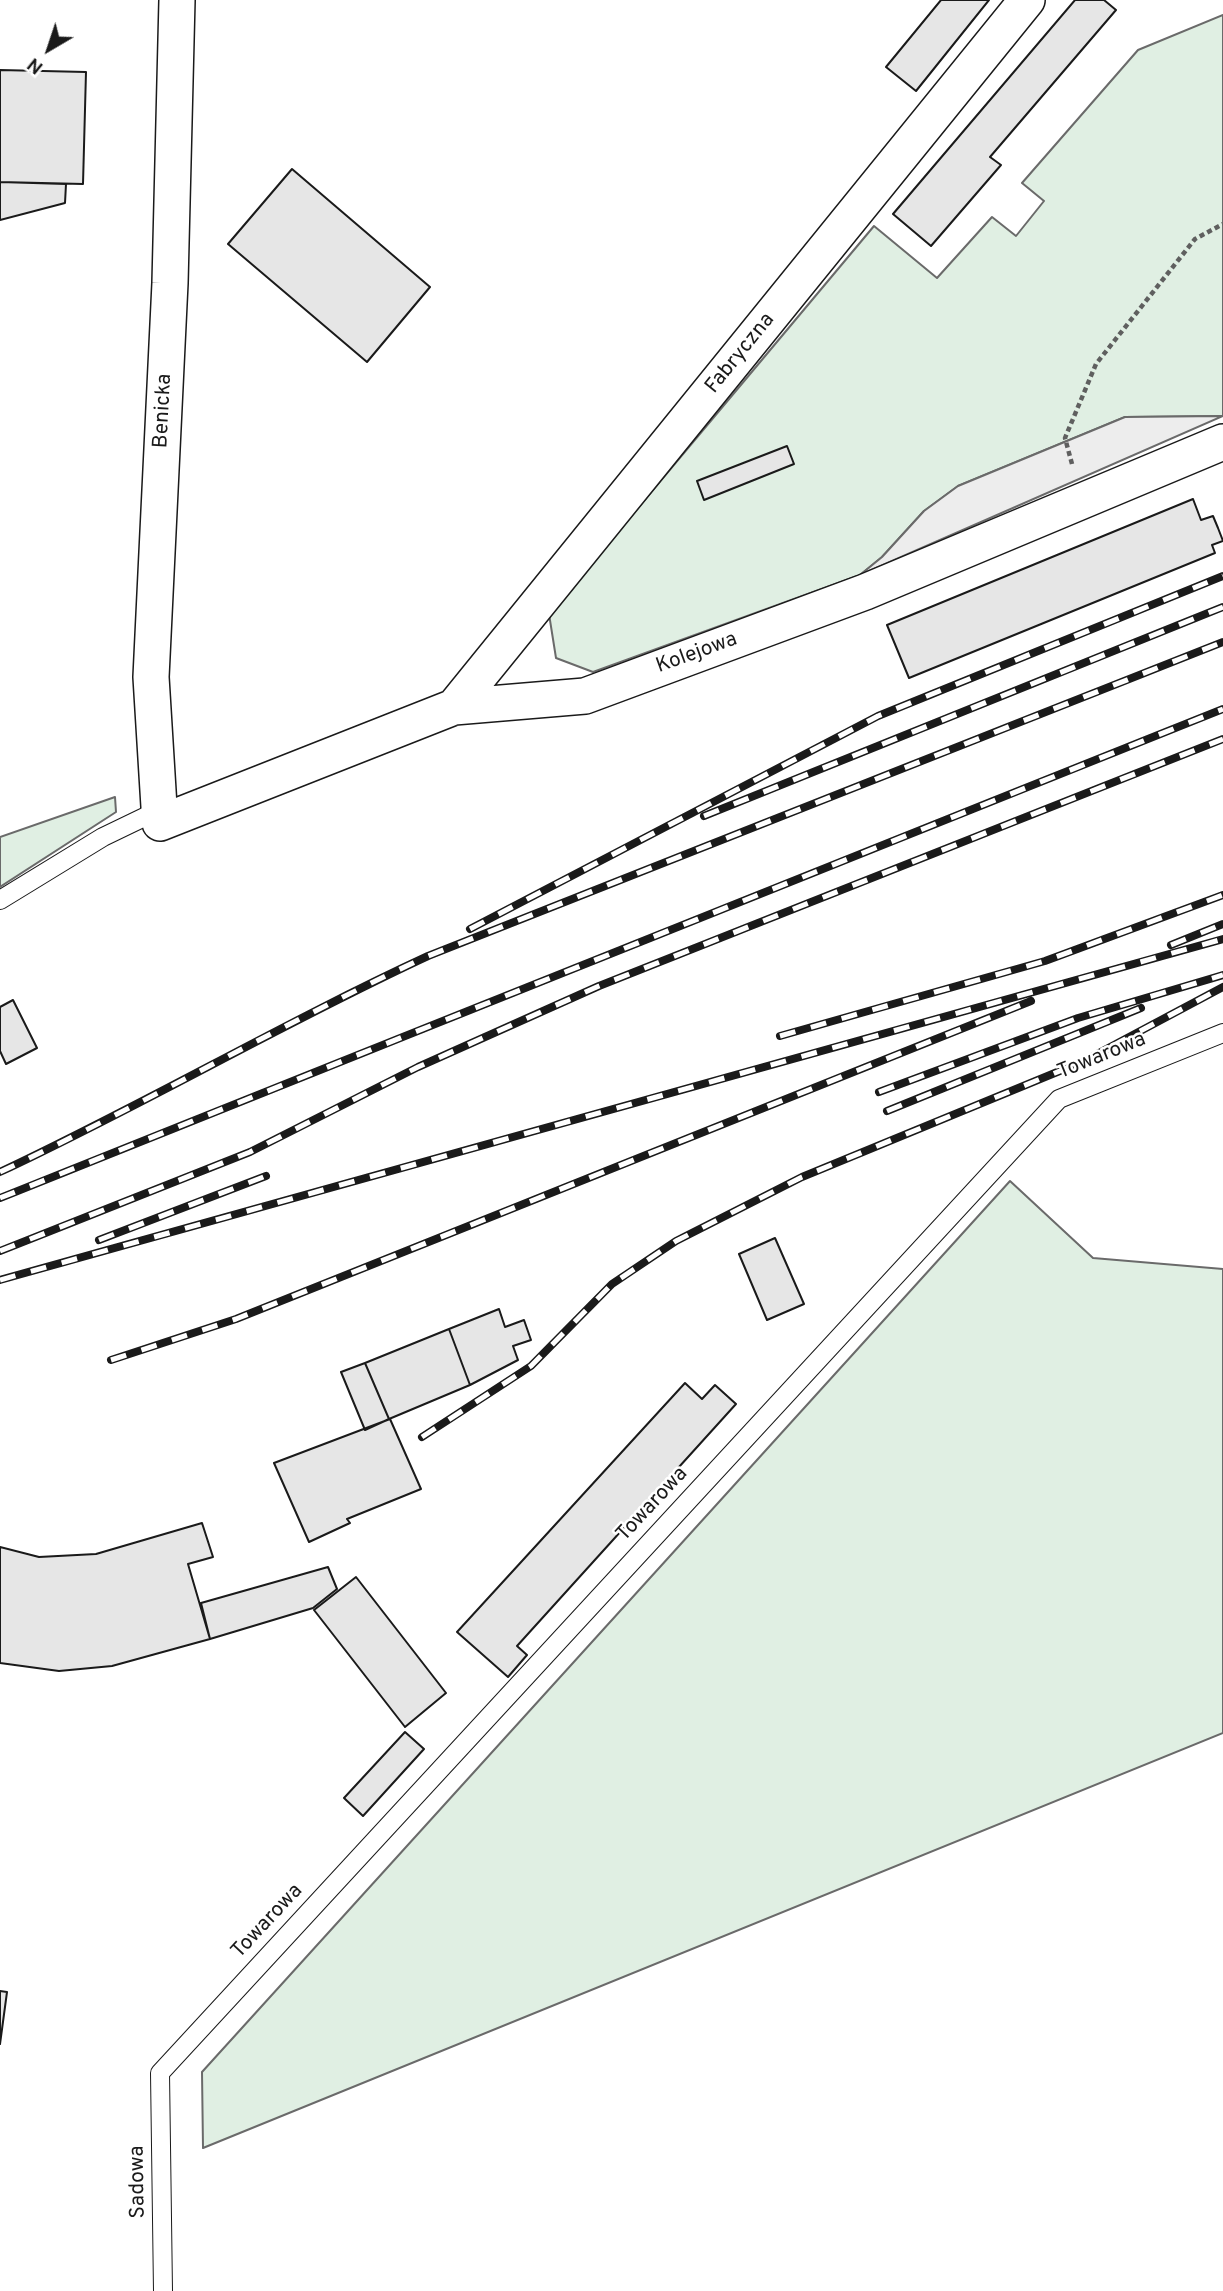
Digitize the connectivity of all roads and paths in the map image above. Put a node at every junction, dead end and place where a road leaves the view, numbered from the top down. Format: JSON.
{"nodes":[{"id":1,"x":177,"y":0,"type":"edge"},
{"id":2,"x":1027,"y":0,"type":"edge"},
{"id":3,"x":1223,"y":224,"type":"edge"},
{"id":4,"x":1223,"y":442,"type":"edge"},
{"id":5,"x":1082,"y":499,"type":"junction"},
{"id":6,"x":454,"y":707,"type":"junction"},
{"id":7,"x":159,"y":816,"type":"junction"},
{"id":8,"x":0,"y":900,"type":"edge"},
{"id":9,"x":1223,"y":1033,"type":"edge"},
{"id":10,"x":160,"y":2073,"type":"joint"},
{"id":11,"x":163,"y":2291,"type":"edge"}],
"edges":[{"from":1,"to":7,"type":"street","name":"Benicka"},
{"from":2,"to":6,"type":"street","name":"Fabryczna"},
{"from":3,"to":5,"type":"path"},
{"from":4,"to":5,"type":"street","name":"Kolejowa"},
{"from":5,"to":6,"type":"street","name":"Kolejowa"},
{"from":6,"to":7,"type":"street","name":"Kolejowa"},
{"from":7,"to":8,"type":"lane"},
{"from":9,"to":10,"type":"lane","name":"Towarowa"},
{"from":10,"to":11,"type":"lane","name":"Sadowa"}]}
